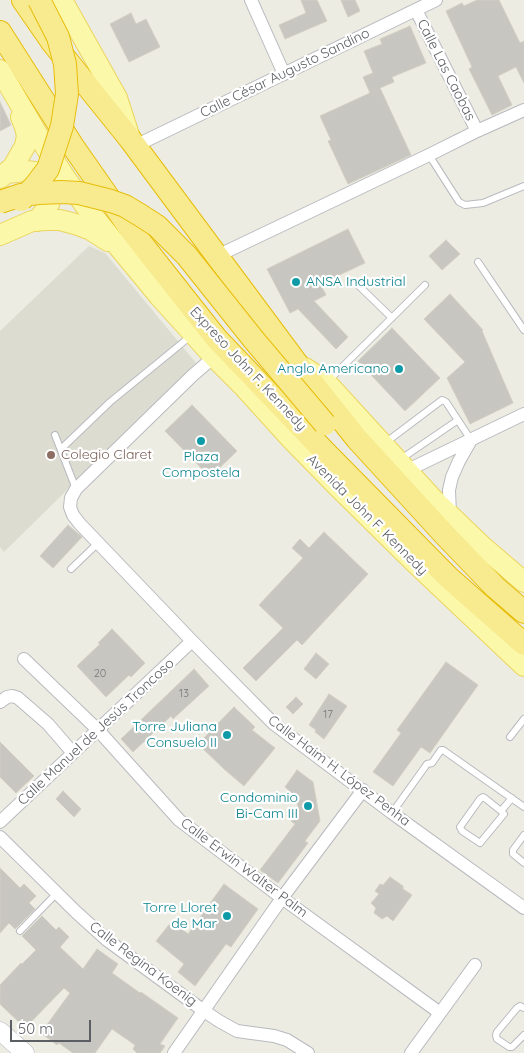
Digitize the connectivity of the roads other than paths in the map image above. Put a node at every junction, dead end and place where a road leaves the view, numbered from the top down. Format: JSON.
{"nodes":[{"id":1,"x":23,"y":0,"type":"edge"},
{"id":2,"x":39,"y":0,"type":"edge"},
{"id":3,"x":62,"y":0,"type":"edge"},
{"id":4,"x":252,"y":0,"type":"edge"},
{"id":5,"x":436,"y":0,"type":"edge"},
{"id":6,"x":416,"y":10,"type":"junction"},
{"id":7,"x":0,"y":32,"type":"edge"},
{"id":8,"x":284,"y":74,"type":"junction"},
{"id":9,"x":4,"y":76,"type":"edge"},
{"id":10,"x":524,"y":110,"type":"edge"},
{"id":11,"x":477,"y":131,"type":"junction"},
{"id":12,"x":133,"y":143,"type":"junction"},
{"id":13,"x":429,"y":155,"type":"junction"},
{"id":14,"x":3,"y":175,"type":"edge"},
{"id":15,"x":524,"y":186,"type":"edge"},
{"id":16,"x":0,"y":202,"type":"edge"},
{"id":17,"x":0,"y":216,"type":"edge"},
{"id":18,"x":37,"y":221,"type":"junction"},
{"id":19,"x":0,"y":235,"type":"edge"},
{"id":20,"x":126,"y":256,"type":"junction"},
{"id":21,"x":217,"y":256,"type":"junction"},
{"id":22,"x":478,"y":262,"type":"dead end"},
{"id":23,"x":358,"y":285,"type":"dead end"},
{"id":24,"x":425,"y":285,"type":"dead end"},
{"id":25,"x":392,"y":318,"type":"junction"},
{"id":26,"x":524,"y":330,"type":"edge"},
{"id":27,"x":194,"y":334,"type":"junction"},
{"id":28,"x":215,"y":347,"type":"junction"},
{"id":29,"x":295,"y":361,"type":"junction"},
{"id":30,"x":326,"y":382,"type":"junction"},
{"id":31,"x":244,"y":387,"type":"joint"},
{"id":32,"x":524,"y":414,"type":"edge"},
{"id":33,"x":458,"y":420,"type":"junction"},
{"id":34,"x":55,"y":435,"type":"dead end"},
{"id":35,"x":471,"y":440,"type":"junction"},
{"id":36,"x":383,"y":444,"type":"junction"},
{"id":37,"x":61,"y":448,"type":"junction"},
{"id":38,"x":403,"y":474,"type":"junction"},
{"id":39,"x":76,"y":489,"type":"junction"},
{"id":40,"x":450,"y":515,"type":"junction"},
{"id":41,"x":98,"y":543,"type":"junction"},
{"id":42,"x":71,"y":569,"type":"dead end"},
{"id":43,"x":524,"y":582,"type":"edge"},
{"id":44,"x":495,"y":587,"type":"junction"},
{"id":45,"x":524,"y":612,"type":"edge"},
{"id":46,"x":524,"y":621,"type":"edge"},
{"id":47,"x":192,"y":641,"type":"junction"},
{"id":48,"x":524,"y":644,"type":"edge"},
{"id":49,"x":24,"y":659,"type":"dead end"},
{"id":50,"x":524,"y":666,"type":"edge"},
{"id":51,"x":0,"y":702,"type":"edge"},
{"id":52,"x":524,"y":719,"type":"edge"},
{"id":53,"x":98,"y":730,"type":"junction"},
{"id":54,"x":510,"y":737,"type":"dead end"},
{"id":55,"x":73,"y":753,"type":"junction"},
{"id":56,"x":363,"y":790,"type":"junction"},
{"id":57,"x":512,"y":798,"type":"junction"},
{"id":58,"x":524,"y":807,"type":"edge"},
{"id":59,"x":501,"y":811,"type":"junction"},
{"id":60,"x":392,"y":813,"type":"junction"},
{"id":61,"x":0,"y":822,"type":"edge"},
{"id":62,"x":524,"y":835,"type":"edge"},
{"id":63,"x":0,"y":837,"type":"edge"},
{"id":64,"x":524,"y":862,"type":"edge"},
{"id":65,"x":57,"y":893,"type":"junction"},
{"id":66,"x":282,"y":898,"type":"junction"},
{"id":67,"x":524,"y":908,"type":"edge"},
{"id":68,"x":20,"y":931,"type":"dead end"},
{"id":69,"x":475,"y":965,"type":"dead end"},
{"id":70,"x":524,"y":1008,"type":"edge"},
{"id":71,"x":204,"y":1011,"type":"junction"},
{"id":72,"x":440,"y":1013,"type":"junction"},
{"id":73,"x":0,"y":1031,"type":"edge"},
{"id":74,"x":524,"y":1035,"type":"edge"},
{"id":75,"x":303,"y":1052,"type":"edge"},
{"id":76,"x":25,"y":1053,"type":"edge"},
{"id":77,"x":174,"y":1053,"type":"edge"},
{"id":78,"x":411,"y":1053,"type":"edge"}],
"edges":[{"from":1,"to":12,"type":"highway"},
{"from":2,"to":17,"type":"highway","bridge":true},
{"from":3,"to":12,"type":"main road"},
{"from":4,"to":8,"type":"street"},
{"from":5,"to":6,"type":"street","name":"Calle César Augusto Sandino"},
{"from":6,"to":8,"type":"street","name":"Calle César Augusto Sandino"},
{"from":6,"to":11,"type":"street","name":"Calle Las Caobas"},
{"from":7,"to":28,"type":"highway","name":"Expreso John F. Kennedy"},
{"from":8,"to":12,"type":"street","name":"Calle César Augusto Sandino"},
{"from":9,"to":14,"type":"main road"},
{"from":9,"to":20,"type":"main road"},
{"from":10,"to":11,"type":"street"},
{"from":11,"to":13,"type":"street"},
{"from":12,"to":21,"type":"highway"},
{"from":13,"to":15,"type":"lane"},
{"from":13,"to":21,"type":"street"},
{"from":14,"to":18,"type":"main road"},
{"from":16,"to":38,"type":"highway","bridge":true},
{"from":18,"to":19,"type":"main road"},
{"from":18,"to":20,"type":"main road"},
{"from":20,"to":27,"type":"main road"},
{"from":21,"to":29,"type":"highway"},
{"from":22,"to":26,"type":"lane"},
{"from":23,"to":25,"type":"lane"},
{"from":24,"to":25,"type":"lane"},
{"from":25,"to":30,"type":"lane"},
{"from":27,"to":28,"type":"main road"},
{"from":27,"to":37,"type":"lane"},
{"from":28,"to":31,"type":"highway"},
{"from":28,"to":39,"type":"street"},
{"from":28,"to":48,"type":"highway","name":"Expreso John F. Kennedy"},
{"from":29,"to":30,"type":"main road"},
{"from":29,"to":38,"type":"highway"},
{"from":30,"to":36,"type":"main road"},
{"from":31,"to":50,"type":"main road","name":"Avenida John F. Kennedy"},
{"from":32,"to":35,"type":"street"},
{"from":33,"to":35,"type":"lane"},
{"from":33,"to":36,"type":"lane"},
{"from":33,"to":38,"type":"lane"},
{"from":34,"to":37,"type":"lane"},
{"from":35,"to":38,"type":"street"},
{"from":35,"to":40,"type":"street"},
{"from":36,"to":38,"type":"main road"},
{"from":37,"to":39,"type":"lane"},
{"from":38,"to":40,"type":"main road"},
{"from":38,"to":44,"type":"highway"},
{"from":39,"to":41,"type":"street","name":"Calle Haim H. López Penha"},
{"from":40,"to":43,"type":"main road"},
{"from":41,"to":42,"type":"lane"},
{"from":41,"to":47,"type":"street","name":"Calle Haim H. López Penha"},
{"from":44,"to":45,"type":"highway"},
{"from":44,"to":46,"type":"main road"},
{"from":47,"to":53,"type":"street","name":"Calle Manuel de Jesús Troncoso"},
{"from":47,"to":56,"type":"street","name":"Calle Haim H. López Penha"},
{"from":49,"to":53,"type":"street","name":"Calle Erwin Walter Palm"},
{"from":51,"to":55,"type":"street"},
{"from":52,"to":54,"type":"lane"},
{"from":53,"to":55,"type":"street","name":"Calle Manuel de Jesús Troncoso"},
{"from":53,"to":66,"type":"street","name":"Calle Erwin Walter Palm"},
{"from":55,"to":61,"type":"street","name":"Calle Manuel de Jesús Troncoso"},
{"from":56,"to":60,"type":"street","name":"Calle Haim H. López Penha"},
{"from":56,"to":66,"type":"street"},
{"from":57,"to":58,"type":"lane"},
{"from":57,"to":59,"type":"lane"},
{"from":57,"to":60,"type":"lane"},
{"from":59,"to":59,"type":"lane"},
{"from":60,"to":67,"type":"street","name":"Calle Haim H. López Penha"},
{"from":62,"to":64,"type":"lane"},
{"from":63,"to":65,"type":"street","name":"Calle Regina Koenig"},
{"from":65,"to":68,"type":"lane"},
{"from":65,"to":71,"type":"street","name":"Calle Regina Koenig"},
{"from":66,"to":71,"type":"street"},
{"from":66,"to":72,"type":"street","name":"Calle Erwin Walter Palm"},
{"from":69,"to":72,"type":"street"},
{"from":70,"to":74,"type":"lane"},
{"from":71,"to":75,"type":"street","name":"Calle Regina Koenig"},
{"from":71,"to":77,"type":"street"},
{"from":72,"to":78,"type":"street"},
{"from":73,"to":76,"type":"street"}]}
